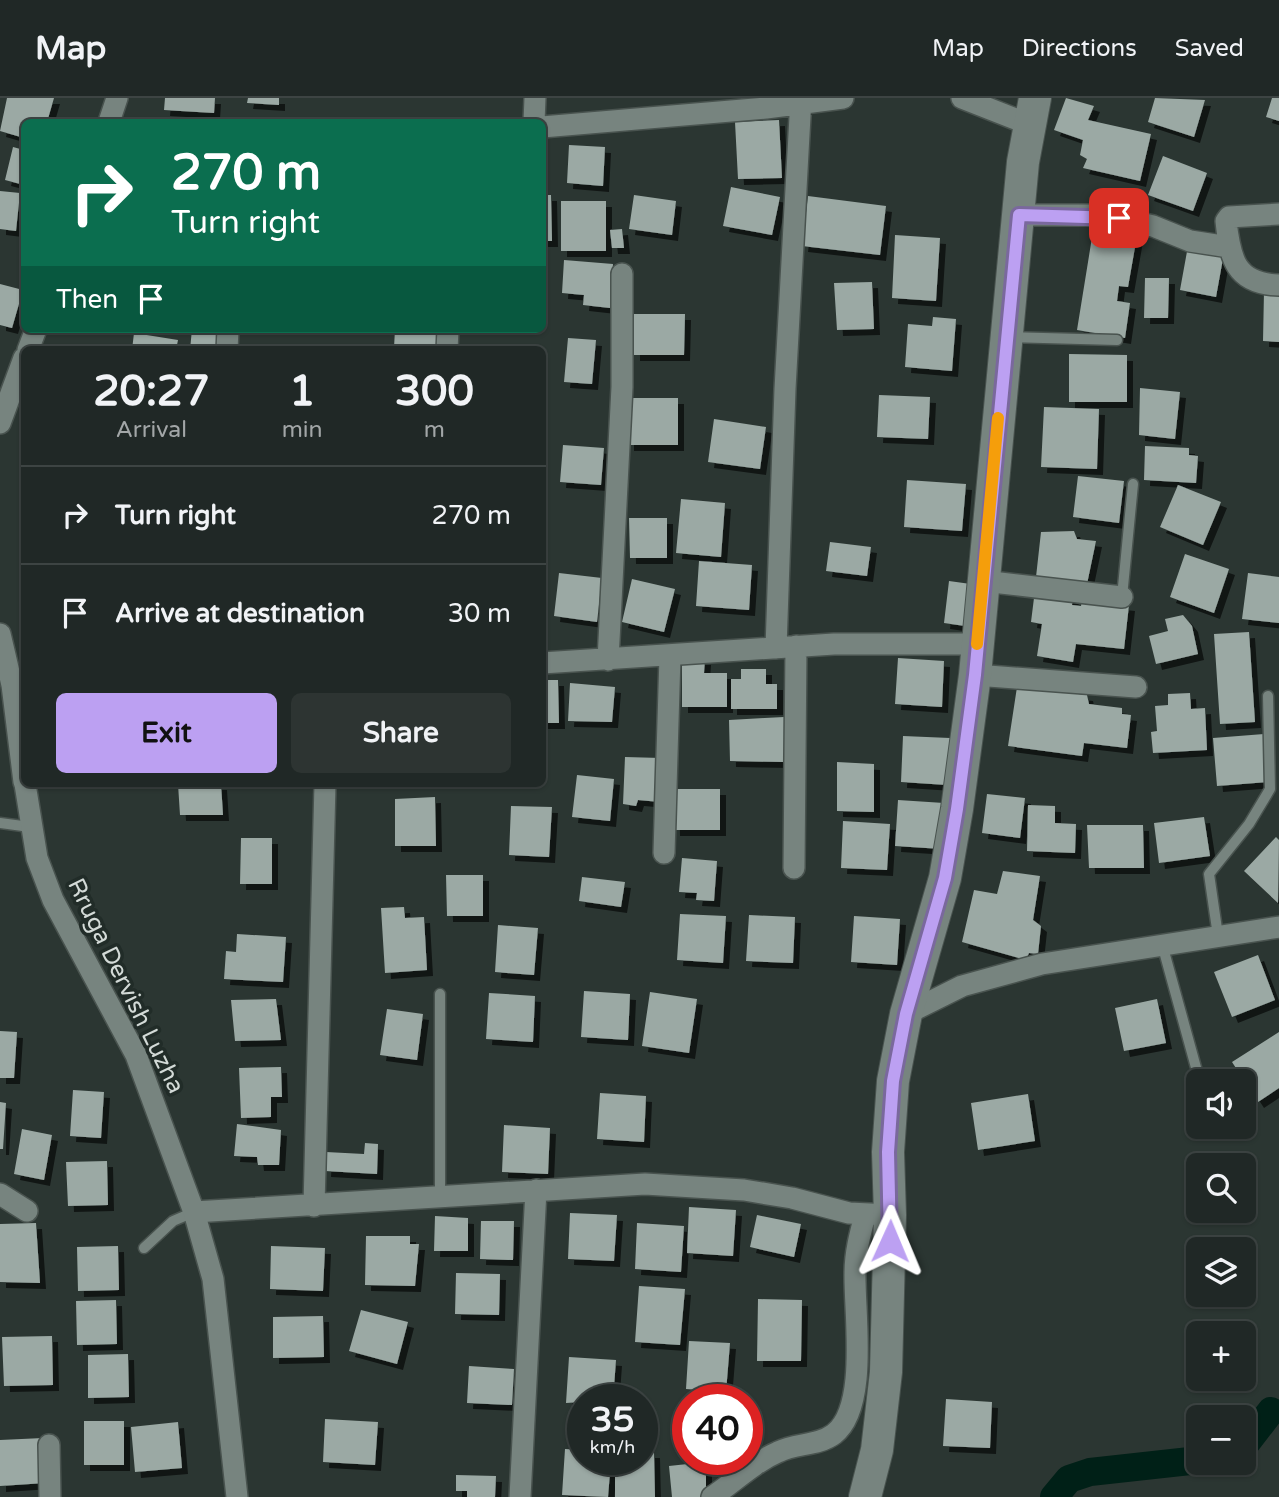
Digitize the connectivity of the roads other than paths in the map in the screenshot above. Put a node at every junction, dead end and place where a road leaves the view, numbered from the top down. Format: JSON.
{"nodes":[{"id":1,"x":535,"y":98,"type":"edge"},
{"id":2,"x":843,"y":98,"type":"edge"},
{"id":3,"x":962,"y":98,"type":"edge"},
{"id":4,"x":801,"y":101,"type":"edge"},
{"id":5,"x":1032,"y":111,"type":"edge"},
{"id":6,"x":534,"y":119,"type":"edge"},
{"id":7,"x":546,"y":127,"type":"edge"},
{"id":8,"x":1279,"y":214,"type":"edge"},
{"id":9,"x":1019,"y":215,"type":"junction"},
{"id":10,"x":1229,"y":247,"type":"junction"},
{"id":11,"x":622,"y":274,"type":"dead end"},
{"id":12,"x":1279,"y":285,"type":"edge"},
{"id":13,"x":1006,"y":337,"type":"junction"},
{"id":14,"x":1117,"y":340,"type":"dead end"},
{"id":15,"x":21,"y":366,"type":"edge"},
{"id":16,"x":0,"y":423,"type":"edge"},
{"id":17,"x":1133,"y":484,"type":"dead end"},
{"id":18,"x":983,"y":581,"type":"junction"},
{"id":19,"x":1122,"y":597,"type":"joint"},
{"id":20,"x":0,"y":634,"type":"edge"},
{"id":21,"x":786,"y":647,"type":"junction"},
{"id":22,"x":670,"y":656,"type":"junction"},
{"id":23,"x":608,"y":660,"type":"junction"},
{"id":24,"x":976,"y":660,"type":"junction"},
{"id":25,"x":546,"y":663,"type":"edge"},
{"id":26,"x":6,"y":684,"type":"edge"},
{"id":27,"x":1136,"y":687,"type":"dead end"},
{"id":28,"x":1268,"y":696,"type":"dead end"},
{"id":29,"x":21,"y":762,"type":"edge"},
{"id":30,"x":25,"y":787,"type":"edge"},
{"id":31,"x":325,"y":787,"type":"edge"},
{"id":32,"x":0,"y":823,"type":"edge"},
{"id":33,"x":30,"y":827,"type":"junction"},
{"id":34,"x":664,"y":853,"type":"dead end"},
{"id":35,"x":794,"y":868,"type":"dead end"},
{"id":36,"x":1279,"y":927,"type":"edge"},
{"id":37,"x":1218,"y":936,"type":"junction"},
{"id":38,"x":1162,"y":944,"type":"junction"},
{"id":39,"x":440,"y":994,"type":"dead end"},
{"id":40,"x":906,"y":1014,"type":"junction"},
{"id":41,"x":1196,"y":1069,"type":"edge"},
{"id":42,"x":536,"y":1190,"type":"junction"},
{"id":43,"x":0,"y":1194,"type":"edge"},
{"id":44,"x":440,"y":1198,"type":"junction"},
{"id":45,"x":314,"y":1206,"type":"junction"},
{"id":46,"x":27,"y":1211,"type":"dead end"},
{"id":47,"x":194,"y":1212,"type":"junction"},
{"id":48,"x":878,"y":1215,"type":"junction"},
{"id":49,"x":144,"y":1248,"type":"dead end"},
{"id":50,"x":49,"y":1445,"type":"dead end"},
{"id":51,"x":50,"y":1497,"type":"edge"},
{"id":52,"x":237,"y":1497,"type":"edge"},
{"id":53,"x":520,"y":1497,"type":"edge"},
{"id":54,"x":712,"y":1497,"type":"edge"},
{"id":55,"x":865,"y":1497,"type":"edge"}],
"edges":[{"from":1,"to":6,"type":"street"},
{"from":2,"to":4,"type":"street"},
{"from":3,"to":5,"type":"street"},
{"from":4,"to":7,"type":"street"},
{"from":4,"to":21,"type":"street"},
{"from":5,"to":9,"type":"street"},
{"from":8,"to":10,"type":"street"},
{"from":9,"to":10,"type":"street"},
{"from":9,"to":13,"type":"street"},
{"from":10,"to":12,"type":"street"},
{"from":11,"to":23,"type":"street"},
{"from":13,"to":14,"type":"lane"},
{"from":13,"to":18,"type":"street"},
{"from":15,"to":16,"type":"street"},
{"from":17,"to":19,"type":"lane"},
{"from":18,"to":19,"type":"street"},
{"from":18,"to":24,"type":"street"},
{"from":20,"to":26,"type":"street","name":"Rruga Dervish Luzha"},
{"from":21,"to":22,"type":"street"},
{"from":21,"to":24,"type":"street"},
{"from":21,"to":35,"type":"street"},
{"from":22,"to":23,"type":"street"},
{"from":22,"to":34,"type":"street"},
{"from":23,"to":25,"type":"street"},
{"from":24,"to":27,"type":"street"},
{"from":24,"to":40,"type":"street"},
{"from":26,"to":29,"type":"street","name":"Rruga Dervish Luzha"},
{"from":28,"to":37,"type":"lane"},
{"from":30,"to":33,"type":"street","name":"Rruga Dervish Luzha"},
{"from":31,"to":45,"type":"street"},
{"from":32,"to":33,"type":"lane"},
{"from":33,"to":47,"type":"street","name":"Rruga Dervish Luzha"},
{"from":36,"to":37,"type":"street"},
{"from":37,"to":38,"type":"street"},
{"from":38,"to":40,"type":"street"},
{"from":38,"to":41,"type":"lane"},
{"from":39,"to":44,"type":"lane"},
{"from":40,"to":48,"type":"street"},
{"from":42,"to":44,"type":"street"},
{"from":42,"to":48,"type":"street"},
{"from":42,"to":53,"type":"street"},
{"from":43,"to":46,"type":"street"},
{"from":44,"to":45,"type":"street"},
{"from":45,"to":47,"type":"street"},
{"from":47,"to":49,"type":"lane"},
{"from":47,"to":52,"type":"street","name":"Rruga Dervish Luzha"},
{"from":48,"to":54,"type":"street"},
{"from":48,"to":55,"type":"street"},
{"from":50,"to":51,"type":"street"}]}
